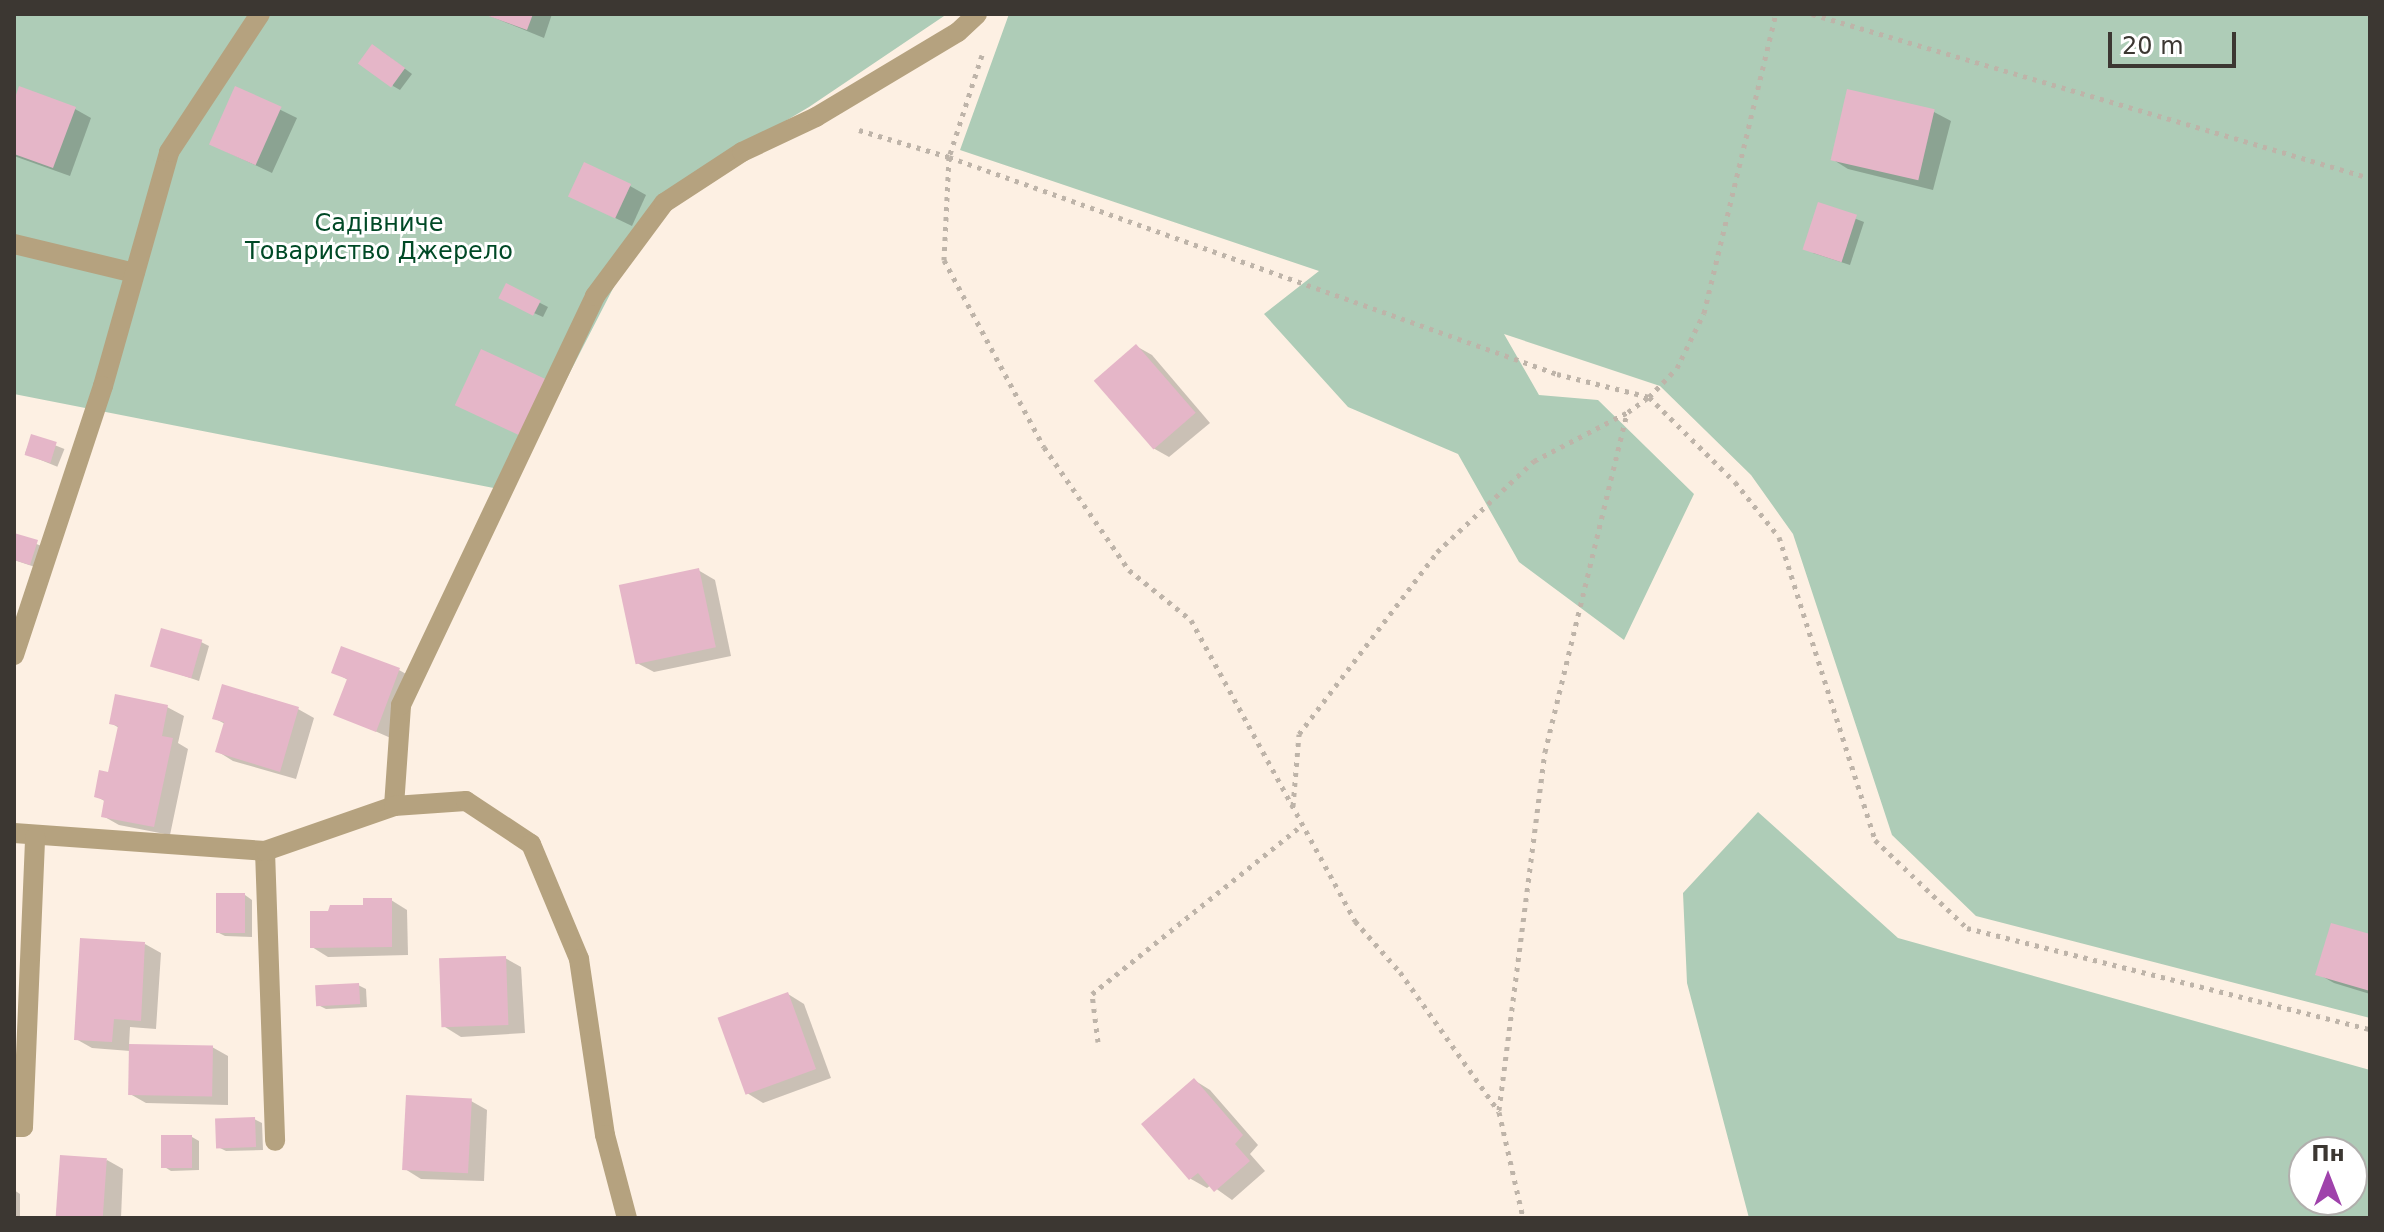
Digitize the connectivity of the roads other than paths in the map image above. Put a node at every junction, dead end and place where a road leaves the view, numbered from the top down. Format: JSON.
{"nodes":[{"id":1,"x":260,"y":14,"type":"edge"},
{"id":2,"x":977,"y":14,"type":"edge"},
{"id":3,"x":14,"y":244,"type":"edge"},
{"id":4,"x":135,"y":273,"type":"junction"},
{"id":5,"x":14,"y":655,"type":"edge"},
{"id":6,"x":394,"y":806,"type":"junction"},
{"id":7,"x":14,"y":833,"type":"edge"},
{"id":8,"x":35,"y":837,"type":"junction"},
{"id":9,"x":265,"y":851,"type":"junction"},
{"id":10,"x":14,"y":1127,"type":"edge"},
{"id":11,"x":275,"y":1141,"type":"dead end"},
{"id":12,"x":627,"y":1218,"type":"edge"}],
"edges":[{"from":1,"to":4,"type":"street"},
{"from":2,"to":6,"type":"street"},
{"from":3,"to":4,"type":"street"},
{"from":4,"to":5,"type":"street"},
{"from":6,"to":9,"type":"street"},
{"from":6,"to":12,"type":"street"},
{"from":7,"to":8,"type":"street"},
{"from":8,"to":9,"type":"street"},
{"from":8,"to":10,"type":"street"},
{"from":9,"to":11,"type":"street"}]}
